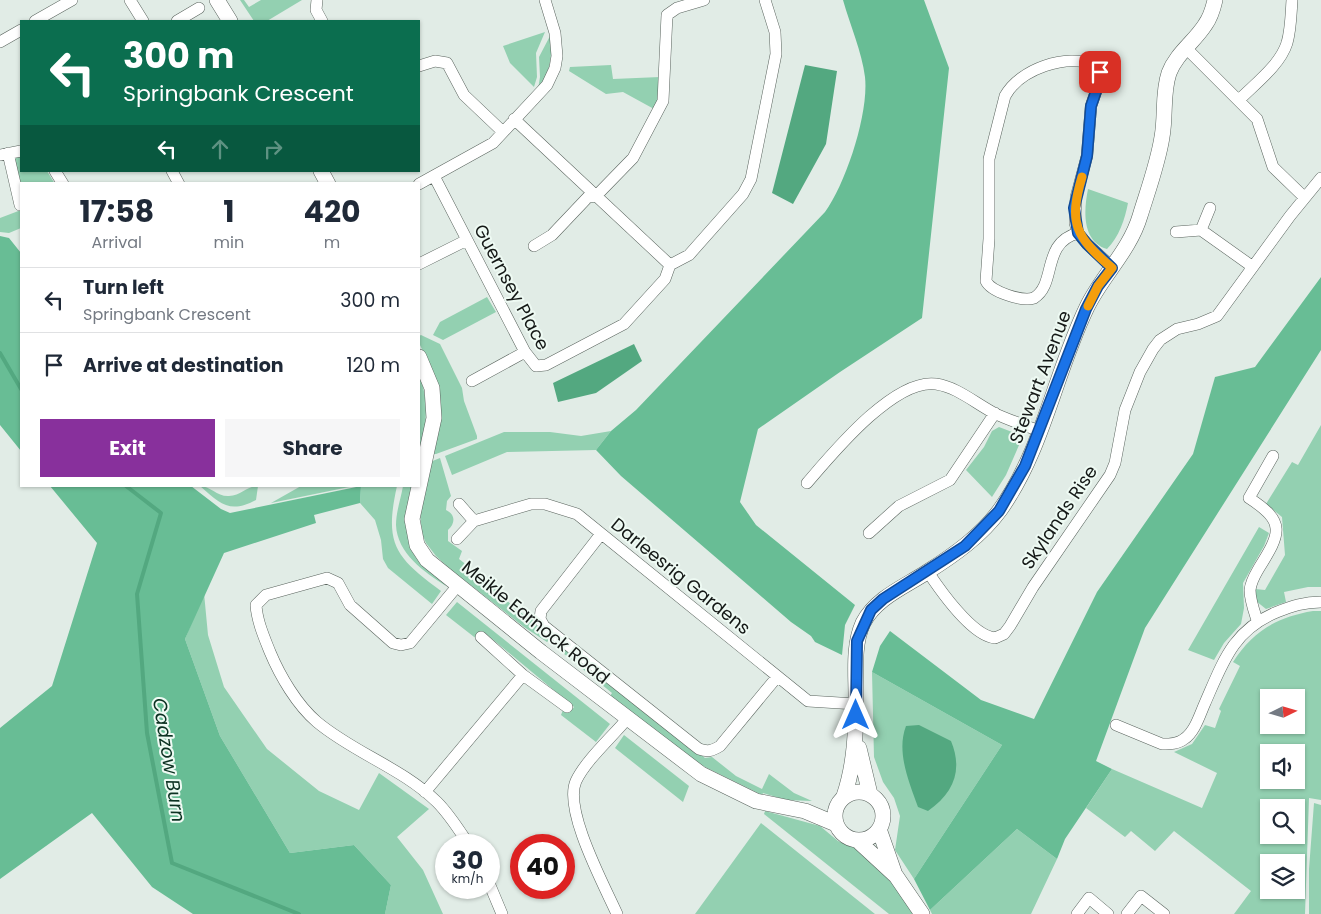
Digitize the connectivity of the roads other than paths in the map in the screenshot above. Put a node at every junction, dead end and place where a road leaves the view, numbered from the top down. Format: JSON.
{"nodes":[{"id":1,"x":72,"y":0,"type":"edge"},
{"id":2,"x":130,"y":0,"type":"edge"},
{"id":3,"x":217,"y":0,"type":"edge"},
{"id":4,"x":317,"y":0,"type":"edge"},
{"id":5,"x":545,"y":0,"type":"edge"},
{"id":6,"x":704,"y":0,"type":"edge"},
{"id":7,"x":765,"y":0,"type":"edge"},
{"id":8,"x":1215,"y":0,"type":"edge"},
{"id":9,"x":1292,"y":0,"type":"edge"},
{"id":10,"x":52,"y":5,"type":"edge"},
{"id":11,"x":199,"y":8,"type":"dead end"},
{"id":12,"x":36,"y":20,"type":"edge"},
{"id":13,"x":142,"y":20,"type":"edge"},
{"id":14,"x":179,"y":20,"type":"edge"},
{"id":15,"x":229,"y":20,"type":"edge"},
{"id":16,"x":321,"y":20,"type":"edge"},
{"id":17,"x":20,"y":31,"type":"edge"},
{"id":18,"x":0,"y":42,"type":"edge"},
{"id":19,"x":1187,"y":48,"type":"junction"},
{"id":20,"x":420,"y":66,"type":"edge"},
{"id":21,"x":1240,"y":99,"type":"junction"},
{"id":22,"x":514,"y":120,"type":"junction"},
{"id":23,"x":503,"y":132,"type":"junction"},
{"id":24,"x":20,"y":151,"type":"edge"},
{"id":25,"x":4,"y":154,"type":"edge"},
{"id":26,"x":434,"y":176,"type":"junction"},
{"id":27,"x":1321,"y":178,"type":"edge"},
{"id":28,"x":420,"y":183,"type":"edge"},
{"id":29,"x":596,"y":196,"type":"junction"},
{"id":30,"x":1304,"y":197,"type":"junction"},
{"id":31,"x":20,"y":205,"type":"dead end"},
{"id":32,"x":1210,"y":208,"type":"dead end"},
{"id":33,"x":1201,"y":230,"type":"junction"},
{"id":34,"x":1176,"y":232,"type":"dead end"},
{"id":35,"x":1078,"y":233,"type":"junction"},
{"id":36,"x":467,"y":240,"type":"junction"},
{"id":37,"x":534,"y":246,"type":"dead end"},
{"id":38,"x":420,"y":264,"type":"edge"},
{"id":39,"x":670,"y":265,"type":"junction"},
{"id":40,"x":1253,"y":267,"type":"junction"},
{"id":41,"x":1112,"y":268,"type":"junction"},
{"id":42,"x":525,"y":352,"type":"junction"},
{"id":43,"x":420,"y":359,"type":"edge"},
{"id":44,"x":472,"y":381,"type":"dead end"},
{"id":45,"x":995,"y":413,"type":"junction"},
{"id":46,"x":1040,"y":431,"type":"junction"},
{"id":47,"x":1273,"y":456,"type":"dead end"},
{"id":48,"x":420,"y":480,"type":"edge"},
{"id":49,"x":807,"y":483,"type":"dead end"},
{"id":50,"x":418,"y":487,"type":"edge"},
{"id":51,"x":459,"y":504,"type":"dead end"},
{"id":52,"x":474,"y":521,"type":"junction"},
{"id":53,"x":869,"y":533,"type":"dead end"},
{"id":54,"x":601,"y":534,"type":"junction"},
{"id":55,"x":457,"y":540,"type":"dead end"},
{"id":56,"x":928,"y":572,"type":"junction"},
{"id":57,"x":459,"y":584,"type":"junction"},
{"id":58,"x":1321,"y":602,"type":"edge"},
{"id":59,"x":1257,"y":620,"type":"junction"},
{"id":60,"x":481,"y":637,"type":"dead end"},
{"id":61,"x":523,"y":675,"type":"junction"},
{"id":62,"x":777,"y":677,"type":"junction"},
{"id":63,"x":856,"y":704,"type":"junction"},
{"id":64,"x":567,"y":708,"type":"dead end"},
{"id":65,"x":627,"y":719,"type":"junction"},
{"id":66,"x":1116,"y":725,"type":"dead end"},
{"id":67,"x":856,"y":726,"type":"junction"},
{"id":68,"x":425,"y":792,"type":"junction"},
{"id":69,"x":870,"y":794,"type":"junction"},
{"id":70,"x":842,"y":799,"type":"junction"},
{"id":71,"x":805,"y":812,"type":"junction"},
{"id":72,"x":836,"y":824,"type":"junction"},
{"id":73,"x":879,"y":829,"type":"junction"},
{"id":74,"x":462,"y":834,"type":"edge"},
{"id":75,"x":857,"y":840,"type":"junction"},
{"id":76,"x":896,"y":876,"type":"junction"},
{"id":77,"x":496,"y":899,"type":"edge"},
{"id":78,"x":502,"y":914,"type":"edge"},
{"id":79,"x":616,"y":914,"type":"edge"},
{"id":80,"x":922,"y":914,"type":"edge"},
{"id":81,"x":1077,"y":914,"type":"edge"},
{"id":82,"x":1108,"y":914,"type":"edge"},
{"id":83,"x":1127,"y":914,"type":"edge"},
{"id":84,"x":1164,"y":914,"type":"edge"}],
"edges":[{"from":1,"to":10,"type":"street"},
{"from":2,"to":13,"type":"street"},
{"from":3,"to":15,"type":"street"},
{"from":4,"to":16,"type":"street"},
{"from":5,"to":22,"type":"street"},
{"from":6,"to":29,"type":"street"},
{"from":7,"to":39,"type":"street"},
{"from":8,"to":19,"type":"street","name":"Stewart Avenue"},
{"from":9,"to":21,"type":"street"},
{"from":10,"to":12,"type":"street"},
{"from":11,"to":14,"type":"street"},
{"from":17,"to":18,"type":"street"},
{"from":19,"to":21,"type":"street"},
{"from":19,"to":41,"type":"street","name":"Stewart Avenue"},
{"from":20,"to":23,"type":"street"},
{"from":21,"to":30,"type":"street"},
{"from":22,"to":23,"type":"street"},
{"from":22,"to":29,"type":"street"},
{"from":23,"to":26,"type":"street"},
{"from":24,"to":25,"type":"street"},
{"from":25,"to":31,"type":"street"},
{"from":26,"to":28,"type":"street"},
{"from":26,"to":36,"type":"street","name":"Guernsey Place"},
{"from":27,"to":30,"type":"street","name":"Skylands Rise"},
{"from":29,"to":37,"type":"street"},
{"from":29,"to":39,"type":"street"},
{"from":30,"to":40,"type":"street","name":"Skylands Rise"},
{"from":32,"to":33,"type":"street"},
{"from":33,"to":34,"type":"street"},
{"from":33,"to":40,"type":"street"},
{"from":35,"to":35,"type":"street"},
{"from":35,"to":41,"type":"street"},
{"from":36,"to":38,"type":"street"},
{"from":36,"to":42,"type":"street","name":"Guernsey Place"},
{"from":39,"to":42,"type":"street","name":"Guernsey Place"},
{"from":40,"to":56,"type":"street","name":"Skylands Rise"},
{"from":41,"to":46,"type":"street","name":"Stewart Avenue"},
{"from":42,"to":44,"type":"street"},
{"from":43,"to":48,"type":"street","name":"Meikle Earnock Road"},
{"from":45,"to":46,"type":"street"},
{"from":45,"to":49,"type":"street"},
{"from":45,"to":53,"type":"street"},
{"from":46,"to":56,"type":"street","name":"Stewart Avenue"},
{"from":47,"to":59,"type":"street"},
{"from":50,"to":57,"type":"street","name":"Meikle Earnock Road"},
{"from":51,"to":52,"type":"street"},
{"from":52,"to":54,"type":"street","name":"Darleesrig Gardens"},
{"from":52,"to":55,"type":"street"},
{"from":54,"to":62,"type":"street","name":"Darleesrig Gardens"},
{"from":54,"to":62,"type":"street"},
{"from":56,"to":63,"type":"street","name":"Stewart Avenue"},
{"from":57,"to":65,"type":"street","name":"Meikle Earnock Road"},
{"from":57,"to":68,"type":"street"},
{"from":58,"to":59,"type":"street"},
{"from":59,"to":66,"type":"street"},
{"from":60,"to":61,"type":"street"},
{"from":61,"to":64,"type":"street"},
{"from":61,"to":68,"type":"street"},
{"from":62,"to":63,"type":"street","name":"Darleesrig Gardens"},
{"from":63,"to":67,"type":"street","name":"Stewart Avenue"},
{"from":65,"to":71,"type":"street","name":"Meikle Earnock Road"},
{"from":65,"to":79,"type":"street"},
{"from":67,"to":69,"type":"street","name":"Stewart Avenue"},
{"from":67,"to":70,"type":"street","name":"Stewart Avenue"},
{"from":68,"to":74,"type":"street"},
{"from":69,"to":70,"type":"street"},
{"from":69,"to":73,"type":"street"},
{"from":70,"to":71,"type":"street"},
{"from":70,"to":72,"type":"street"},
{"from":71,"to":72,"type":"street","name":"Meikle Earnock Road"},
{"from":72,"to":75,"type":"street"},
{"from":73,"to":75,"type":"street"},
{"from":73,"to":76,"type":"street"},
{"from":75,"to":76,"type":"street"},
{"from":76,"to":80,"type":"street"},
{"from":77,"to":78,"type":"street"},
{"from":81,"to":82,"type":"street"},
{"from":83,"to":84,"type":"street"}]}
